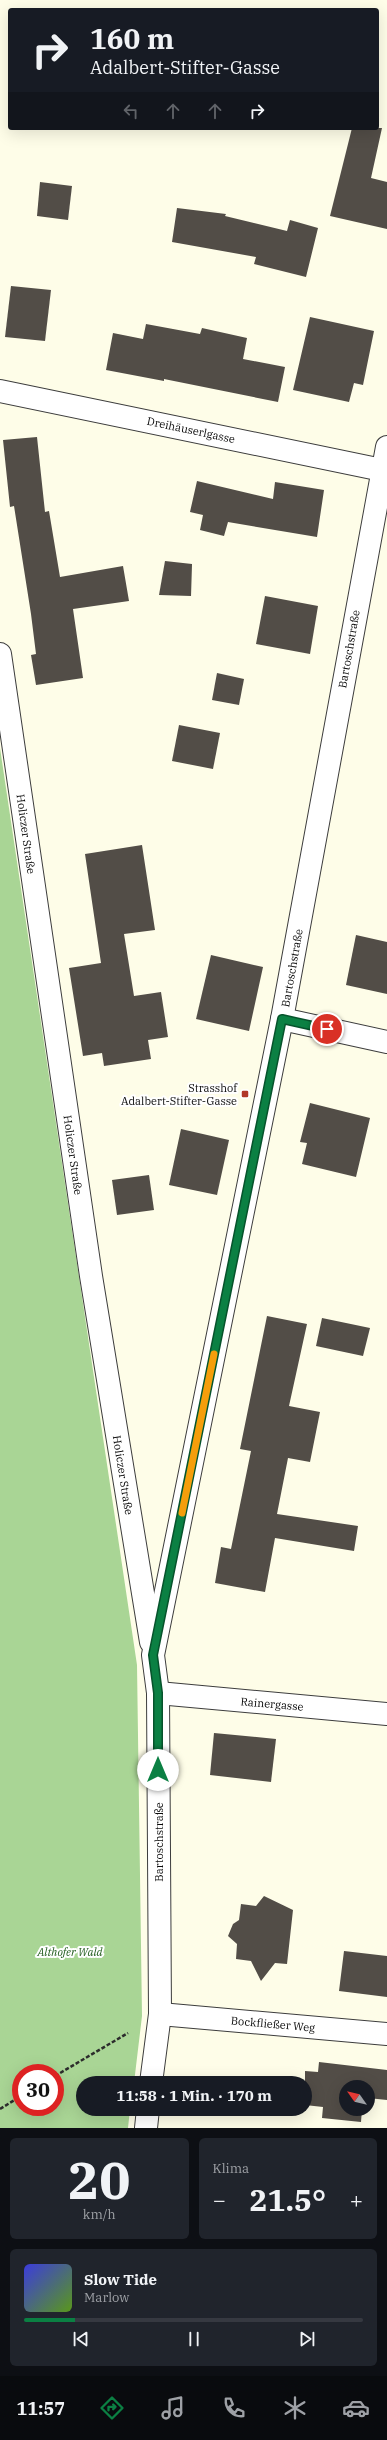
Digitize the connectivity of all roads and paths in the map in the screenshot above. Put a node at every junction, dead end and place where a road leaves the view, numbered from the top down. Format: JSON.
{"nodes":[{"id":1,"x":0,"y":391,"type":"edge"},
{"id":2,"x":387,"y":447,"type":"edge"},
{"id":3,"x":382,"y":470,"type":"junction"},
{"id":4,"x":0,"y":654,"type":"edge"},
{"id":5,"x":282,"y":1019,"type":"junction"},
{"id":6,"x":387,"y":1042,"type":"edge"},
{"id":7,"x":153,"y":1655,"type":"junction"},
{"id":8,"x":158,"y":1693,"type":"junction"},
{"id":9,"x":387,"y":1714,"type":"edge"},
{"id":10,"x":160,"y":2014,"type":"junction"},
{"id":11,"x":387,"y":2034,"type":"edge"},
{"id":12,"x":64,"y":2071,"type":"edge"},
{"id":13,"x":152,"y":2076,"type":"edge"},
{"id":14,"x":12,"y":2102,"type":"edge"},
{"id":15,"x":0,"y":2109,"type":"edge"},
{"id":16,"x":147,"y":2116,"type":"edge"},
{"id":17,"x":146,"y":2128,"type":"edge"}],
"edges":[{"from":1,"to":3,"type":"street","name":"Dreihäuserlgasse"},
{"from":2,"to":3,"type":"street","name":"Bartoschstraße"},
{"from":3,"to":5,"type":"street","name":"Bartoschstraße"},
{"from":4,"to":7,"type":"street","name":"Holiczer Straße"},
{"from":5,"to":6,"type":"street"},
{"from":5,"to":7,"type":"street","name":"Bartoschstraße"},
{"from":7,"to":8,"type":"street","name":"Bartoschstraße"},
{"from":8,"to":9,"type":"street","name":"Rainergasse"},
{"from":8,"to":10,"type":"street","name":"Bartoschstraße"},
{"from":10,"to":11,"type":"street","name":"Bockfließer Weg"},
{"from":10,"to":12,"type":"path"},
{"from":10,"to":13,"type":"street","name":"Bartoschstraße"},
{"from":14,"to":15,"type":"path"},
{"from":16,"to":17,"type":"street"}]}
